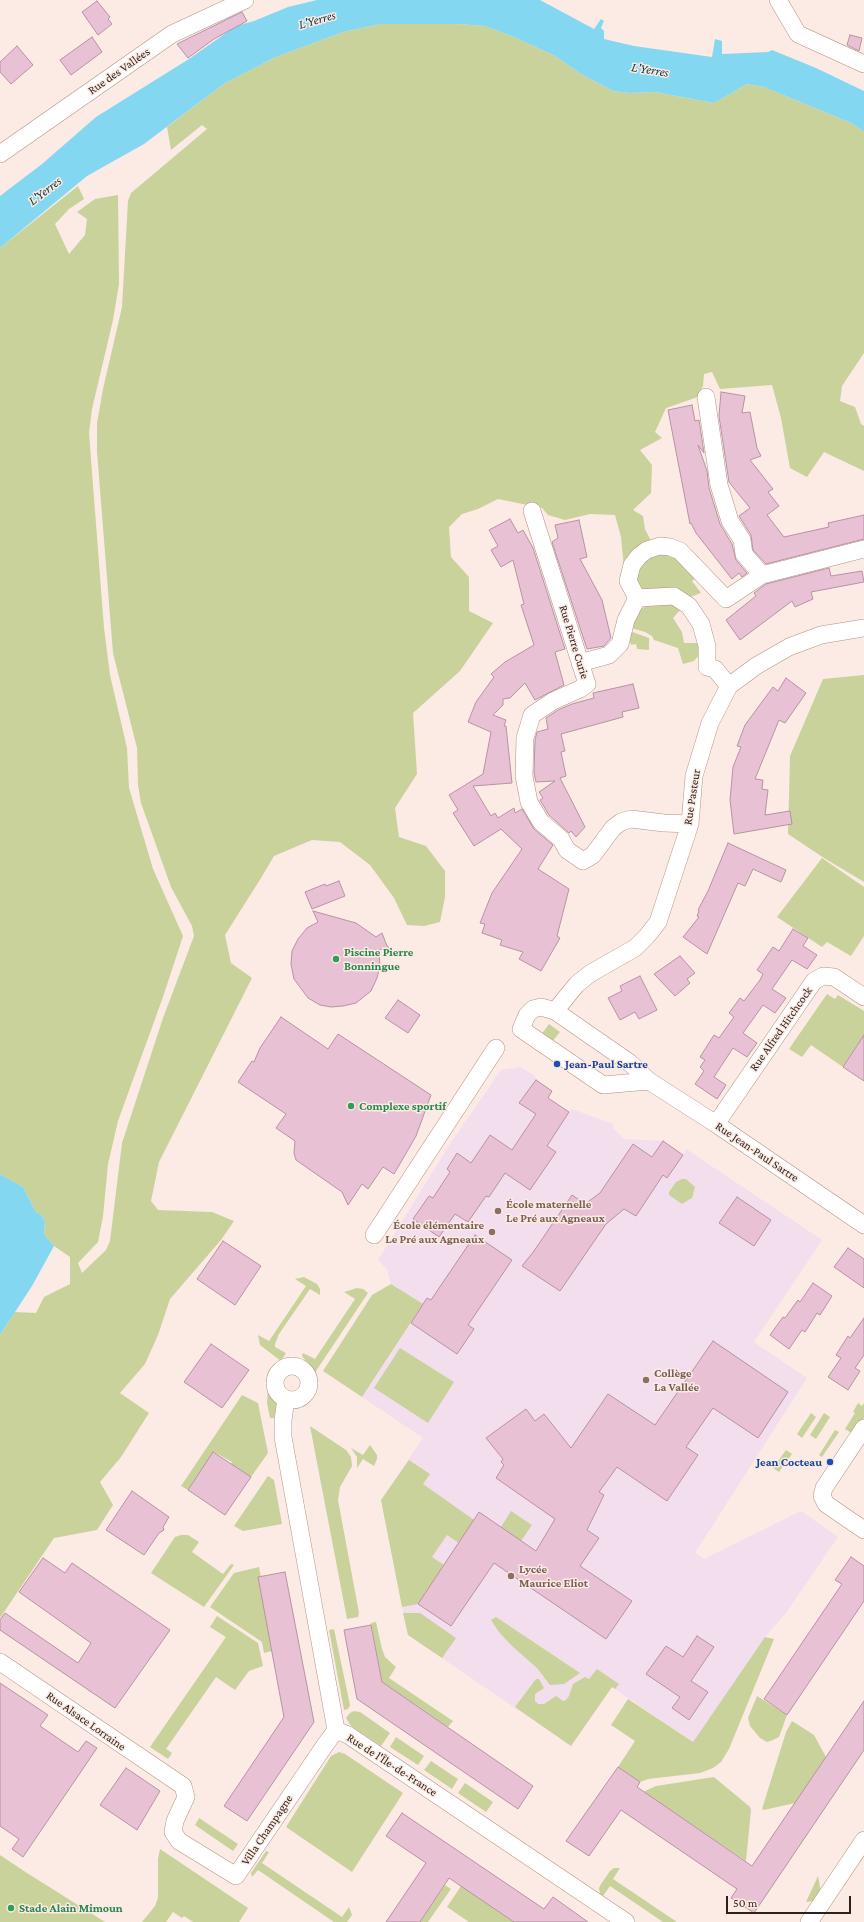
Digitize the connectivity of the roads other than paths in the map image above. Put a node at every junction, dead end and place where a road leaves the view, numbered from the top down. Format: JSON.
{"nodes":[{"id":1,"x":245,"y":0,"type":"edge"},
{"id":2,"x":778,"y":0,"type":"edge"},
{"id":3,"x":864,"y":64,"type":"edge"},
{"id":4,"x":0,"y":154,"type":"edge"},
{"id":5,"x":706,"y":397,"type":"dead end"},
{"id":6,"x":532,"y":511,"type":"dead end"},
{"id":7,"x":864,"y":549,"type":"edge"},
{"id":8,"x":762,"y":575,"type":"junction"},
{"id":9,"x":637,"y":598,"type":"junction"},
{"id":10,"x":864,"y":628,"type":"edge"},
{"id":11,"x":580,"y":664,"type":"junction"},
{"id":12,"x":728,"y":686,"type":"junction"},
{"id":13,"x":690,"y":824,"type":"junction"},
{"id":14,"x":864,"y":997,"type":"edge"},
{"id":15,"x":555,"y":1011,"type":"junction"},
{"id":16,"x":496,"y":1048,"type":"dead end"},
{"id":17,"x":649,"y":1081,"type":"junction"},
{"id":18,"x":716,"y":1124,"type":"junction"},
{"id":19,"x":864,"y":1225,"type":"edge"},
{"id":20,"x":374,"y":1234,"type":"dead end"},
{"id":21,"x":286,"y":1399,"type":"dead end"},
{"id":22,"x":864,"y":1428,"type":"edge"},
{"id":23,"x":864,"y":1530,"type":"edge"},
{"id":24,"x":0,"y":1662,"type":"edge"},
{"id":25,"x":336,"y":1730,"type":"junction"},
{"id":26,"x":174,"y":1779,"type":"joint"},
{"id":27,"x":864,"y":1840,"type":"edge"},
{"id":28,"x":626,"y":1922,"type":"edge"},
{"id":29,"x":809,"y":1922,"type":"edge"}],
"edges":[{"from":1,"to":4,"type":"street","name":"Rue des Vallées"},
{"from":2,"to":3,"type":"street"},
{"from":5,"to":8,"type":"street"},
{"from":6,"to":11,"type":"street","name":"Rue Pierre Curie"},
{"from":7,"to":8,"type":"street"},
{"from":8,"to":9,"type":"street"},
{"from":9,"to":11,"type":"street"},
{"from":9,"to":12,"type":"street"},
{"from":10,"to":12,"type":"street","name":"Rue Pasteur"},
{"from":11,"to":13,"type":"street","name":"Rue Pierre Curie"},
{"from":12,"to":13,"type":"street","name":"Rue Pasteur"},
{"from":13,"to":15,"type":"street","name":"Rue Pasteur"},
{"from":14,"to":18,"type":"street","name":"Rue Alfred Hitchcock"},
{"from":15,"to":17,"type":"street","name":"Rue Jean-Paul Sartre"},
{"from":15,"to":17,"type":"street","name":"Rue Jean-Paul Sartre"},
{"from":16,"to":20,"type":"street"},
{"from":17,"to":18,"type":"street","name":"Rue Jean-Paul Sartre"},
{"from":18,"to":19,"type":"street","name":"Rue Jean-Paul Sartre"},
{"from":21,"to":25,"type":"street","name":"Rue de l'Île-de-France"},
{"from":22,"to":23,"type":"street"},
{"from":24,"to":26,"type":"street","name":"Rue Alsace Lorraine"},
{"from":25,"to":26,"type":"street","name":"Villa Champagne"},
{"from":25,"to":28,"type":"street","name":"Rue de l'Île-de-France"},
{"from":27,"to":29,"type":"street"}]}
